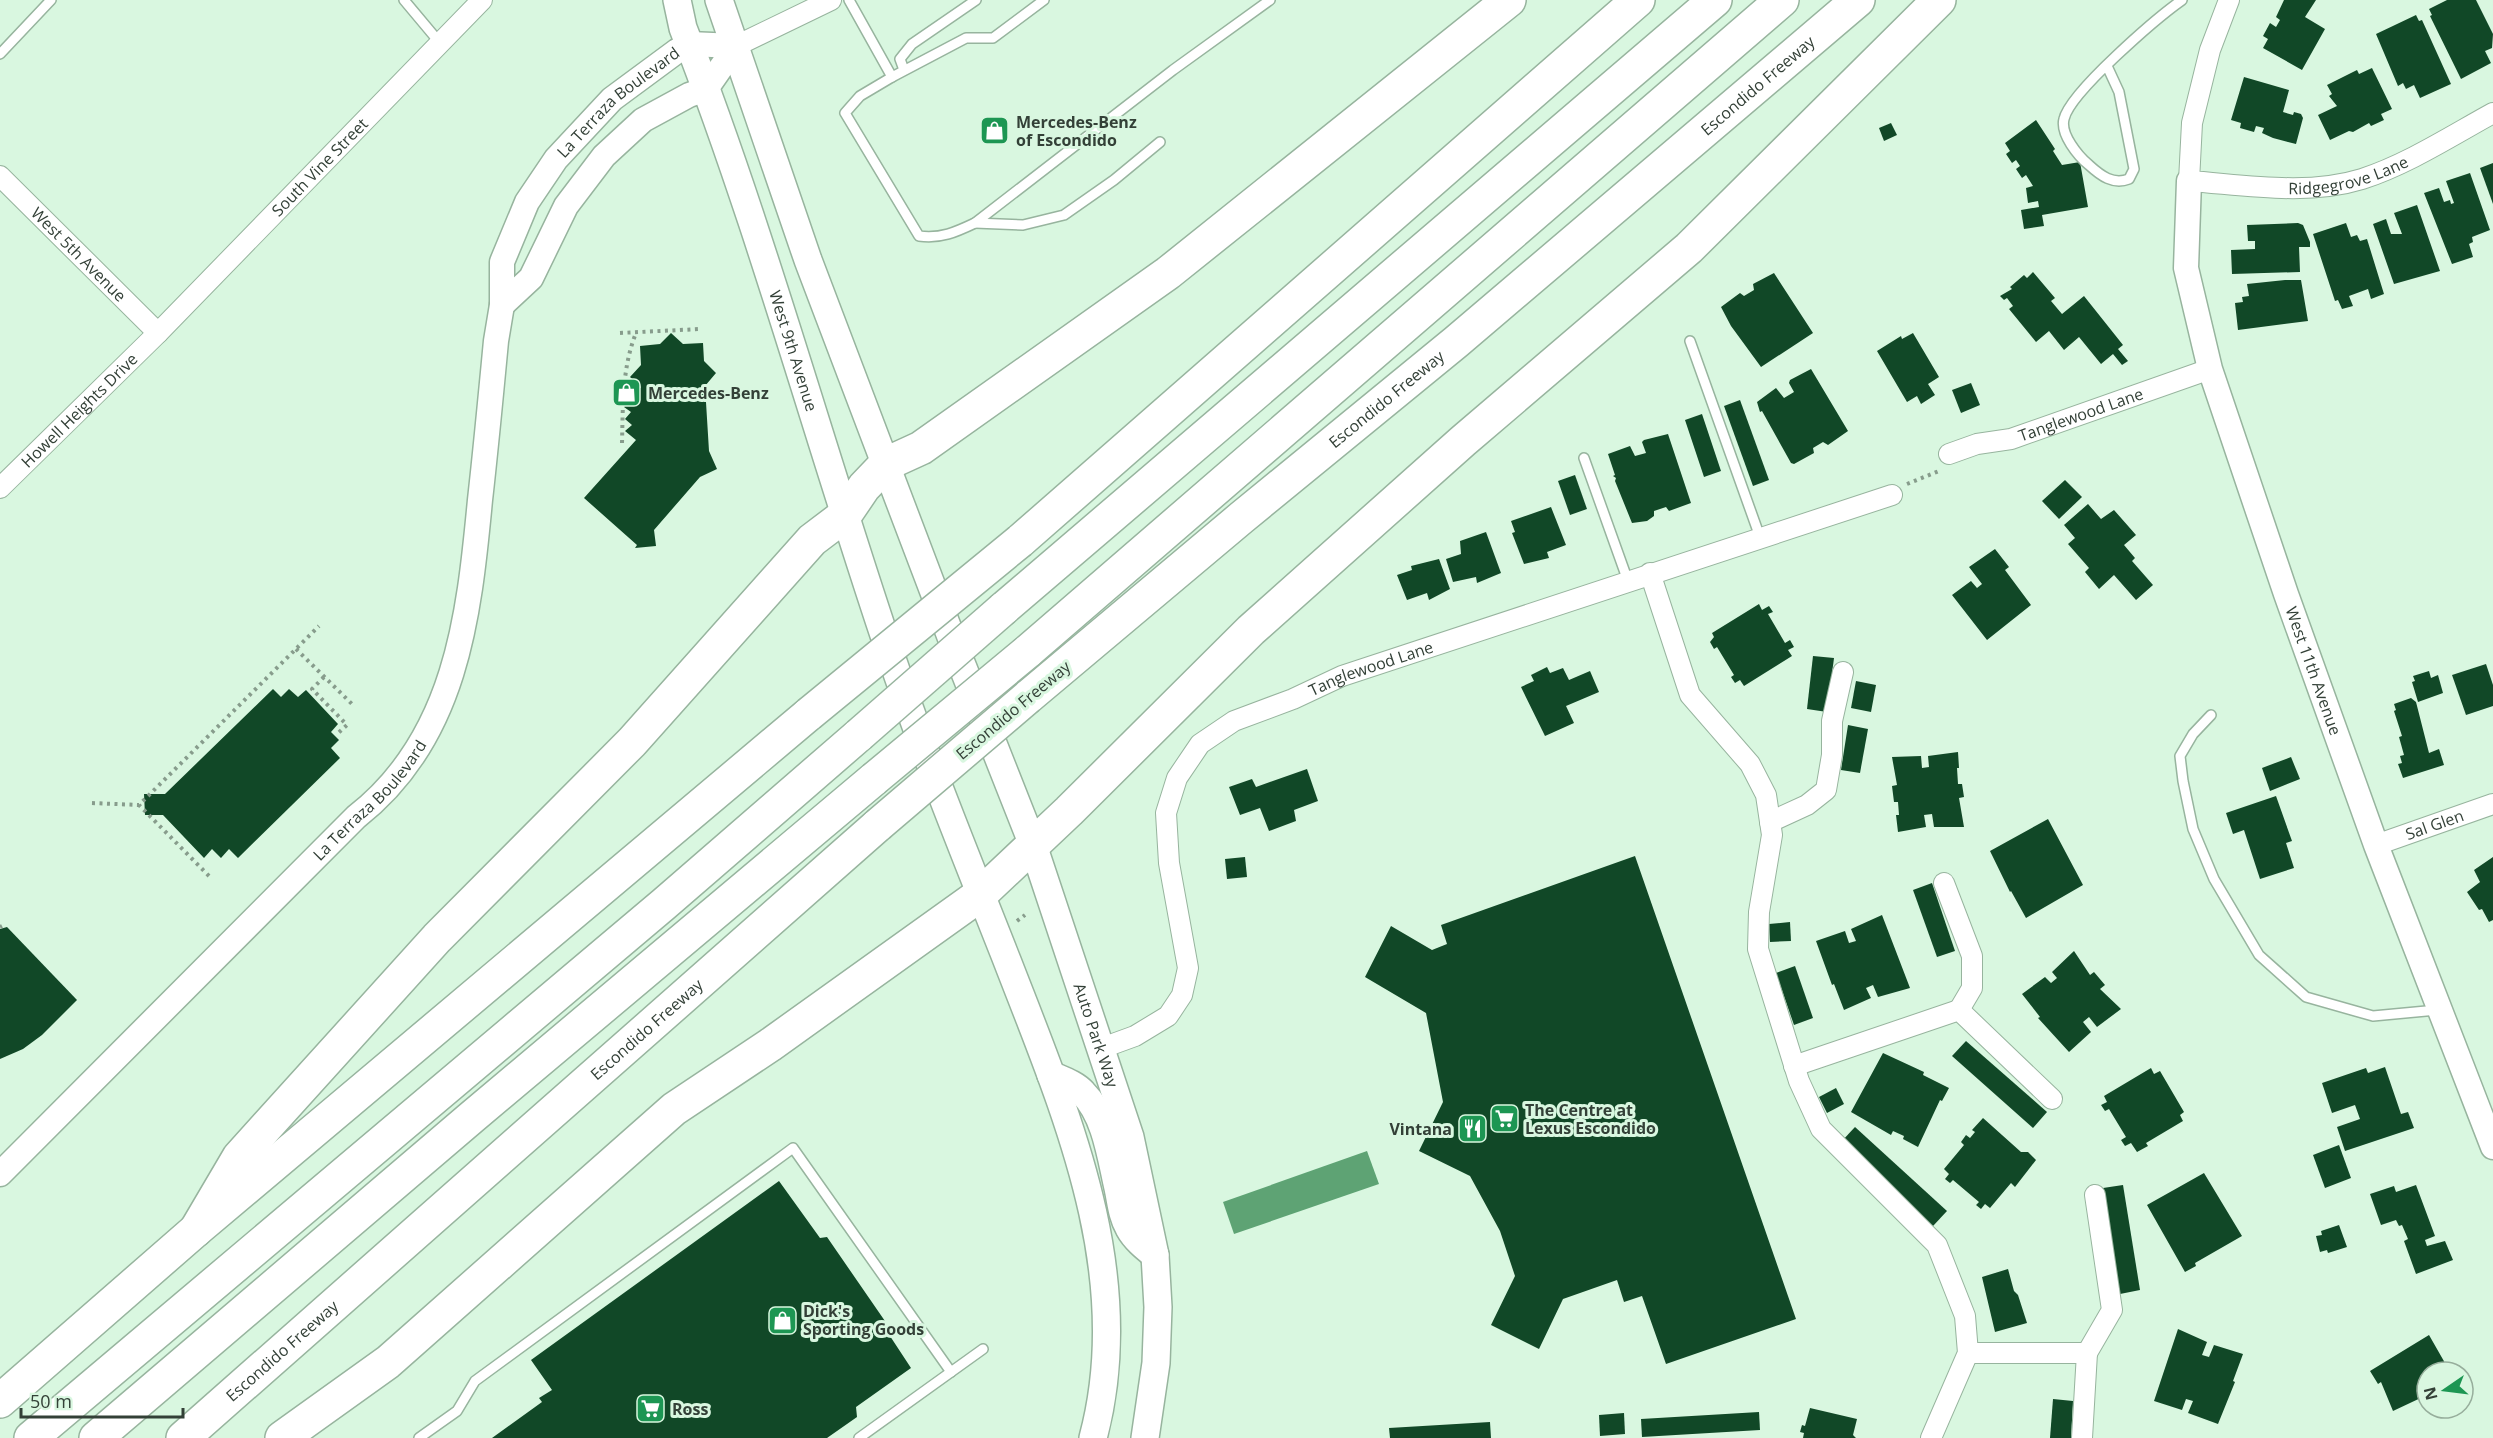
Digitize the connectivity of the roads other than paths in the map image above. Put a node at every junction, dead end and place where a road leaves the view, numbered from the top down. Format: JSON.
{"nodes":[{"id":1,"x":51,"y":0,"type":"edge"},
{"id":2,"x":404,"y":0,"type":"edge"},
{"id":3,"x":482,"y":0,"type":"edge"},
{"id":4,"x":677,"y":0,"type":"edge"},
{"id":5,"x":719,"y":0,"type":"edge"},
{"id":6,"x":831,"y":0,"type":"edge"},
{"id":7,"x":849,"y":0,"type":"edge"},
{"id":8,"x":975,"y":0,"type":"edge"},
{"id":9,"x":1044,"y":0,"type":"edge"},
{"id":10,"x":1270,"y":0,"type":"edge"},
{"id":11,"x":1509,"y":0,"type":"edge"},
{"id":12,"x":1638,"y":0,"type":"edge"},
{"id":13,"x":1715,"y":0,"type":"edge"},
{"id":14,"x":1782,"y":0,"type":"edge"},
{"id":15,"x":1858,"y":0,"type":"edge"},
{"id":16,"x":1939,"y":0,"type":"edge"},
{"id":17,"x":2182,"y":0,"type":"edge"},
{"id":18,"x":2228,"y":0,"type":"edge"},
{"id":19,"x":440,"y":43,"type":"junction"},
{"id":20,"x":689,"y":44,"type":"junction"},
{"id":21,"x":736,"y":46,"type":"junction"},
{"id":22,"x":0,"y":54,"type":"edge"},
{"id":23,"x":2107,"y":66,"type":"junction"},
{"id":24,"x":904,"y":70,"type":"junction"},
{"id":25,"x":892,"y":77,"type":"junction"},
{"id":26,"x":706,"y":89,"type":"junction"},
{"id":27,"x":2493,"y":113,"type":"edge"},
{"id":28,"x":1160,"y":142,"type":"dead end"},
{"id":29,"x":0,"y":176,"type":"edge"},
{"id":30,"x":2189,"y":181,"type":"junction"},
{"id":31,"x":975,"y":223,"type":"junction"},
{"id":32,"x":502,"y":305,"type":"junction"},
{"id":33,"x":158,"y":333,"type":"junction"},
{"id":34,"x":1690,"y":341,"type":"dead end"},
{"id":35,"x":2210,"y":369,"type":"junction"},
{"id":36,"x":1949,"y":454,"type":"road end"},
{"id":37,"x":1584,"y":458,"type":"dead end"},
{"id":38,"x":886,"y":464,"type":"junction"},
{"id":39,"x":0,"y":488,"type":"edge"},
{"id":40,"x":1892,"y":495,"type":"road end"},
{"id":41,"x":845,"y":515,"type":"junction"},
{"id":42,"x":1760,"y":537,"type":"junction"},
{"id":43,"x":1650,"y":573,"type":"junction"},
{"id":44,"x":1628,"y":581,"type":"junction"},
{"id":45,"x":1843,"y":672,"type":"dead end"},
{"id":46,"x":2211,"y":715,"type":"dead end"},
{"id":47,"x":2493,"y":804,"type":"edge"},
{"id":48,"x":1770,"y":822,"type":"junction"},
{"id":49,"x":1033,"y":845,"type":"junction"},
{"id":50,"x":2376,"y":845,"type":"junction"},
{"id":51,"x":1944,"y":883,"type":"dead end"},
{"id":52,"x":981,"y":894,"type":"junction"},
{"id":53,"x":2440,"y":1009,"type":"junction"},
{"id":54,"x":1959,"y":1010,"type":"junction"},
{"id":55,"x":1102,"y":1048,"type":"junction"},
{"id":56,"x":1794,"y":1066,"type":"junction"},
{"id":57,"x":1051,"y":1075,"type":"junction"},
{"id":58,"x":2052,"y":1099,"type":"dead end"},
{"id":59,"x":2493,"y":1147,"type":"edge"},
{"id":60,"x":0,"y":1174,"type":"edge"},
{"id":61,"x":2095,"y":1195,"type":"dead end"},
{"id":62,"x":196,"y":1230,"type":"junction"},
{"id":63,"x":1155,"y":1255,"type":"junction"},
{"id":64,"x":983,"y":1349,"type":"dead end"},
{"id":65,"x":1968,"y":1353,"type":"junction"},
{"id":66,"x":2087,"y":1353,"type":"junction"},
{"id":67,"x":951,"y":1372,"type":"junction"},
{"id":68,"x":0,"y":1401,"type":"edge"},
{"id":69,"x":31,"y":1438,"type":"edge"},
{"id":70,"x":96,"y":1438,"type":"edge"},
{"id":71,"x":183,"y":1438,"type":"edge"},
{"id":72,"x":282,"y":1438,"type":"edge"},
{"id":73,"x":419,"y":1438,"type":"edge"},
{"id":74,"x":859,"y":1438,"type":"edge"},
{"id":75,"x":1093,"y":1438,"type":"edge"},
{"id":76,"x":1145,"y":1438,"type":"edge"},
{"id":77,"x":1931,"y":1438,"type":"edge"},
{"id":78,"x":2082,"y":1438,"type":"edge"}],
"edges":[{"from":1,"to":22,"type":"lane"},
{"from":2,"to":19,"type":"lane"},
{"from":3,"to":19,"type":"street","name":"South Vine Street"},
{"from":4,"to":20,"type":"main road","name":"West 9th Avenue"},
{"from":5,"to":21,"type":"main road"},
{"from":6,"to":21,"type":"street"},
{"from":7,"to":25,"type":"lane"},
{"from":8,"to":24,"type":"lane"},
{"from":9,"to":24,"type":"lane"},
{"from":10,"to":31,"type":"lane"},
{"from":11,"to":38,"type":"highway"},
{"from":12,"to":62,"type":"highway","bridge":true},
{"from":13,"to":69,"type":"highway","bridge":true},
{"from":14,"to":70,"type":"highway","bridge":true},
{"from":15,"to":71,"type":"highway","name":"Escondido Freeway","bridge":true},
{"from":16,"to":49,"type":"highway"},
{"from":17,"to":23,"type":"lane"},
{"from":18,"to":30,"type":"street"},
{"from":19,"to":33,"type":"street","name":"South Vine Street"},
{"from":20,"to":21,"type":"street","name":"La Terraza Boulevard"},
{"from":20,"to":26,"type":"main road","name":"West 9th Avenue"},
{"from":20,"to":32,"type":"street","name":"La Terraza Boulevard"},
{"from":21,"to":26,"type":"street"},
{"from":21,"to":38,"type":"main road"},
{"from":23,"to":23,"type":"lane"},
{"from":24,"to":25,"type":"lane"},
{"from":25,"to":31,"type":"lane"},
{"from":26,"to":32,"type":"street","name":"La Terraza Boulevard"},
{"from":26,"to":41,"type":"main road","name":"West 9th Avenue"},
{"from":27,"to":30,"type":"street","name":"Ridgegrove Lane"},
{"from":28,"to":31,"type":"lane"},
{"from":29,"to":33,"type":"street","name":"West 5th Avenue"},
{"from":30,"to":35,"type":"street","name":"West 11th Avenue"},
{"from":32,"to":60,"type":"street","name":"La Terraza Boulevard"},
{"from":33,"to":39,"type":"street","name":"Howell Heights Drive"},
{"from":34,"to":42,"type":"lane"},
{"from":35,"to":36,"type":"street","name":"Tanglewood Lane"},
{"from":35,"to":50,"type":"street","name":"West 11th Avenue"},
{"from":37,"to":44,"type":"lane"},
{"from":38,"to":41,"type":"highway"},
{"from":38,"to":49,"type":"main road","name":"Auto Park Way"},
{"from":40,"to":42,"type":"street","name":"Tanglewood Lane"},
{"from":41,"to":52,"type":"main road","name":"West 9th Avenue"},
{"from":41,"to":62,"type":"highway"},
{"from":42,"to":43,"type":"street","name":"Tanglewood Lane"},
{"from":43,"to":44,"type":"street","name":"Tanglewood Lane"},
{"from":43,"to":48,"type":"street"},
{"from":44,"to":55,"type":"street","name":"Tanglewood Lane"},
{"from":45,"to":48,"type":"street"},
{"from":46,"to":53,"type":"lane"},
{"from":47,"to":50,"type":"street","name":"Sal Glen"},
{"from":48,"to":56,"type":"street"},
{"from":49,"to":52,"type":"highway"},
{"from":49,"to":55,"type":"main road","name":"Auto Park Way"},
{"from":50,"to":53,"type":"street","name":"West 11th Avenue"},
{"from":51,"to":54,"type":"street"},
{"from":52,"to":57,"type":"main road"},
{"from":52,"to":72,"type":"highway"},
{"from":53,"to":59,"type":"street","name":"West 11th Avenue"},
{"from":54,"to":56,"type":"street"},
{"from":54,"to":58,"type":"street"},
{"from":55,"to":63,"type":"main road","name":"Auto Park Way"},
{"from":56,"to":65,"type":"street"},
{"from":57,"to":63,"type":"main road"},
{"from":57,"to":75,"type":"main road"},
{"from":61,"to":66,"type":"street"},
{"from":62,"to":68,"type":"highway"},
{"from":63,"to":76,"type":"main road","name":"Auto Park Way"},
{"from":64,"to":67,"type":"lane"},
{"from":65,"to":66,"type":"street"},
{"from":65,"to":77,"type":"street"},
{"from":66,"to":78,"type":"street"},
{"from":67,"to":73,"type":"lane"},
{"from":67,"to":74,"type":"lane"}]}
